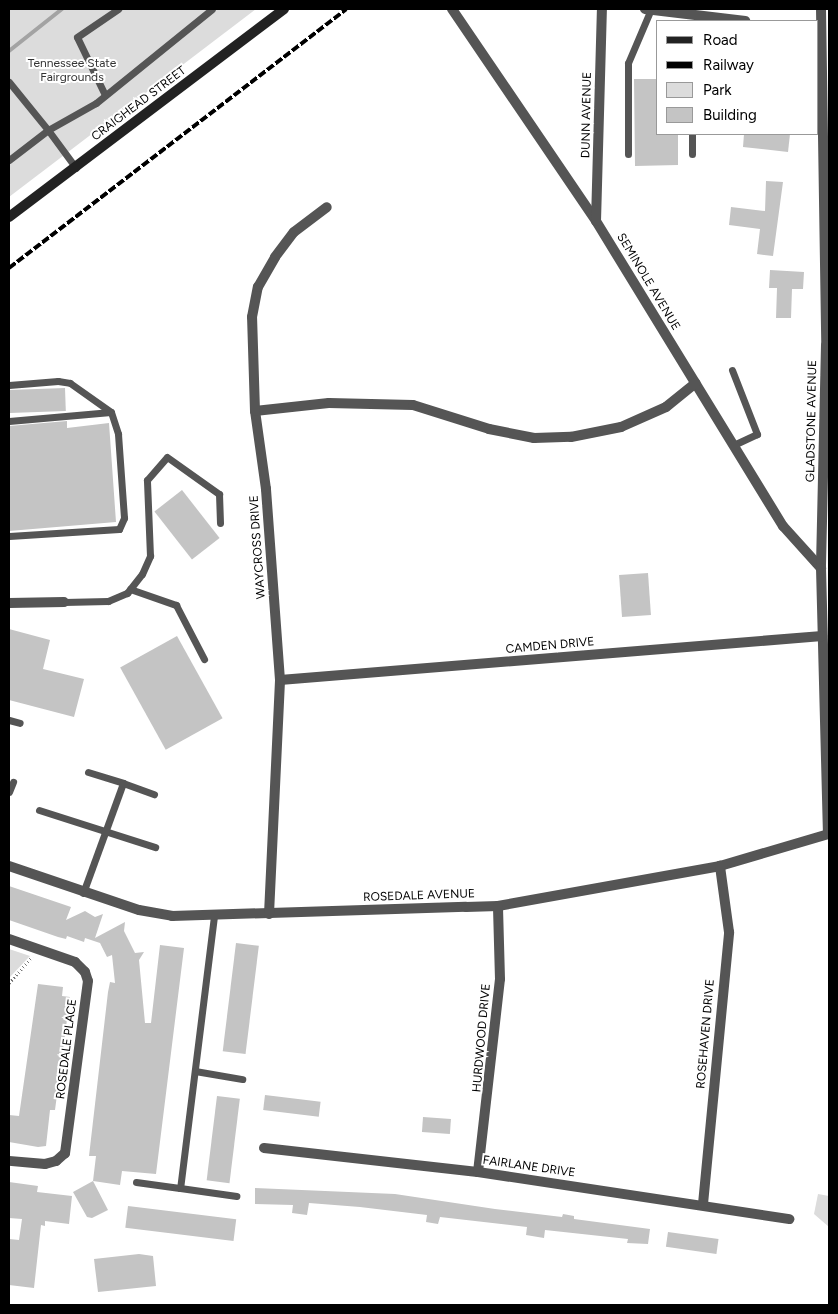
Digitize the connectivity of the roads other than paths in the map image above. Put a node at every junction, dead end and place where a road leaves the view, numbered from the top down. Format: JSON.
{"nodes":[{"id":1,"x":118,"y":9,"type":"edge"},
{"id":2,"x":212,"y":9,"type":"edge"},
{"id":3,"x":284,"y":9,"type":"edge"},
{"id":4,"x":452,"y":9,"type":"edge"},
{"id":5,"x":602,"y":9,"type":"edge"},
{"id":6,"x":648,"y":9,"type":"edge"},
{"id":7,"x":821,"y":9,"type":"edge"},
{"id":8,"x":715,"y":19,"type":"edge"},
{"id":9,"x":730,"y":20,"type":"edge"},
{"id":10,"x":822,"y":31,"type":"edge"},
{"id":11,"x":9,"y":82,"type":"edge"},
{"id":12,"x":105,"y":95,"type":"junction"},
{"id":13,"x":48,"y":130,"type":"junction"},
{"id":14,"x":692,"y":135,"type":"edge"},
{"id":15,"x":628,"y":154,"type":"dead end"},
{"id":16,"x":692,"y":154,"type":"dead end"},
{"id":17,"x":9,"y":160,"type":"edge"},
{"id":18,"x":76,"y":168,"type":"junction"},
{"id":19,"x":327,"y":207,"type":"dead end"},
{"id":20,"x":9,"y":217,"type":"edge"},
{"id":21,"x":596,"y":221,"type":"junction"},
{"id":22,"x":827,"y":345,"type":"edge"},
{"id":23,"x":732,"y":370,"type":"dead end"},
{"id":24,"x":696,"y":383,"type":"junction"},
{"id":25,"x":9,"y":385,"type":"edge"},
{"id":26,"x":255,"y":411,"type":"junction"},
{"id":27,"x":111,"y":412,"type":"junction"},
{"id":28,"x":9,"y":421,"type":"edge"},
{"id":29,"x":733,"y":445,"type":"junction"},
{"id":30,"x":220,"y":522,"type":"dead end"},
{"id":31,"x":9,"y":536,"type":"edge"},
{"id":32,"x":821,"y":568,"type":"junction"},
{"id":33,"x":130,"y":589,"type":"junction"},
{"id":34,"x":64,"y":602,"type":"joint"},
{"id":35,"x":9,"y":603,"type":"edge"},
{"id":36,"x":822,"y":636,"type":"junction"},
{"id":37,"x":204,"y":659,"type":"dead end"},
{"id":38,"x":280,"y":680,"type":"junction"},
{"id":39,"x":827,"y":701,"type":"edge"},
{"id":40,"x":9,"y":720,"type":"edge"},
{"id":41,"x":20,"y":722,"type":"dead end"},
{"id":42,"x":88,"y":772,"type":"dead end"},
{"id":43,"x":13,"y":782,"type":"dead end"},
{"id":44,"x":123,"y":783,"type":"junction"},
{"id":45,"x":9,"y":792,"type":"edge"},
{"id":46,"x":154,"y":794,"type":"dead end"},
{"id":47,"x":39,"y":810,"type":"dead end"},
{"id":48,"x":105,"y":832,"type":"junction"},
{"id":49,"x":829,"y":834,"type":"edge"},
{"id":50,"x":155,"y":848,"type":"dead end"},
{"id":51,"x":9,"y":866,"type":"edge"},
{"id":52,"x":720,"y":866,"type":"junction"},
{"id":53,"x":83,"y":893,"type":"junction"},
{"id":54,"x":498,"y":906,"type":"junction"},
{"id":55,"x":269,"y":914,"type":"junction"},
{"id":56,"x":214,"y":916,"type":"junction"},
{"id":57,"x":9,"y":938,"type":"edge"},
{"id":58,"x":195,"y":1071,"type":"junction"},
{"id":59,"x":242,"y":1079,"type":"dead end"},
{"id":60,"x":264,"y":1148,"type":"dead end"},
{"id":61,"x":9,"y":1161,"type":"edge"},
{"id":62,"x":478,"y":1172,"type":"junction"},
{"id":63,"x":136,"y":1182,"type":"dead end"},
{"id":64,"x":180,"y":1188,"type":"junction"},
{"id":65,"x":236,"y":1196,"type":"dead end"},
{"id":66,"x":703,"y":1204,"type":"junction"},
{"id":67,"x":789,"y":1219,"type":"dead end"}],
"edges":[{"from":1,"to":12,"type":"lane"},
{"from":2,"to":12,"type":"lane"},
{"from":3,"to":18,"type":"street","name":"CRAIGHEAD STREET"},
{"from":4,"to":21,"type":"street","name":"SEMINOLE AVENUE"},
{"from":5,"to":21,"type":"street","name":"DUNN AVENUE"},
{"from":6,"to":8,"type":"street"},
{"from":6,"to":15,"type":"lane"},
{"from":7,"to":10,"type":"street","name":"GLADSTONE AVENUE"},
{"from":8,"to":9,"type":"street"},
{"from":10,"to":22,"type":"street","name":"GLADSTONE AVENUE"},
{"from":11,"to":13,"type":"lane"},
{"from":12,"to":13,"type":"lane"},
{"from":13,"to":17,"type":"lane"},
{"from":13,"to":18,"type":"lane"},
{"from":14,"to":16,"type":"lane"},
{"from":18,"to":20,"type":"street","name":"CRAIGHEAD STREET"},
{"from":19,"to":26,"type":"street","name":"WAYCROSS DRIVE"},
{"from":21,"to":24,"type":"street","name":"SEMINOLE AVENUE"},
{"from":22,"to":32,"type":"street","name":"GLADSTONE AVENUE"},
{"from":23,"to":29,"type":"lane"},
{"from":24,"to":26,"type":"street"},
{"from":24,"to":29,"type":"street","name":"SEMINOLE AVENUE"},
{"from":25,"to":27,"type":"lane"},
{"from":26,"to":38,"type":"street","name":"WAYCROSS DRIVE"},
{"from":27,"to":28,"type":"lane"},
{"from":27,"to":31,"type":"lane"},
{"from":29,"to":32,"type":"street","name":"SEMINOLE AVENUE"},
{"from":30,"to":33,"type":"lane"},
{"from":32,"to":36,"type":"street","name":"GLADSTONE AVENUE"},
{"from":33,"to":34,"type":"lane"},
{"from":33,"to":37,"type":"lane"},
{"from":34,"to":35,"type":"street"},
{"from":36,"to":38,"type":"street","name":"CAMDEN DRIVE"},
{"from":36,"to":39,"type":"street","name":"GLADSTONE AVENUE"},
{"from":38,"to":55,"type":"street","name":"WAYCROSS DRIVE"},
{"from":39,"to":49,"type":"street","name":"GLADSTONE AVENUE"},
{"from":40,"to":41,"type":"lane"},
{"from":42,"to":44,"type":"lane"},
{"from":43,"to":45,"type":"lane"},
{"from":44,"to":46,"type":"lane"},
{"from":44,"to":48,"type":"lane"},
{"from":47,"to":48,"type":"lane"},
{"from":48,"to":50,"type":"lane"},
{"from":48,"to":53,"type":"lane"},
{"from":49,"to":52,"type":"street","name":"ROSEDALE AVENUE"},
{"from":51,"to":53,"type":"street","name":"ROSEDALE AVENUE"},
{"from":52,"to":54,"type":"street","name":"ROSEDALE AVENUE"},
{"from":52,"to":66,"type":"street","name":"ROSEHAVEN DRIVE"},
{"from":53,"to":56,"type":"street","name":"ROSEDALE AVENUE"},
{"from":54,"to":55,"type":"street","name":"ROSEDALE AVENUE"},
{"from":54,"to":62,"type":"street","name":"HURDWOOD DRIVE"},
{"from":55,"to":56,"type":"street","name":"ROSEDALE AVENUE"},
{"from":56,"to":58,"type":"lane"},
{"from":57,"to":61,"type":"street","name":"ROSEDALE PLACE"},
{"from":58,"to":59,"type":"lane"},
{"from":58,"to":64,"type":"lane"},
{"from":60,"to":62,"type":"street","name":"FAIRLANE DRIVE"},
{"from":62,"to":66,"type":"street","name":"FAIRLANE DRIVE"},
{"from":63,"to":64,"type":"lane"},
{"from":64,"to":65,"type":"lane"},
{"from":66,"to":67,"type":"street","name":"FAIRLANE DRIVE"}]}
